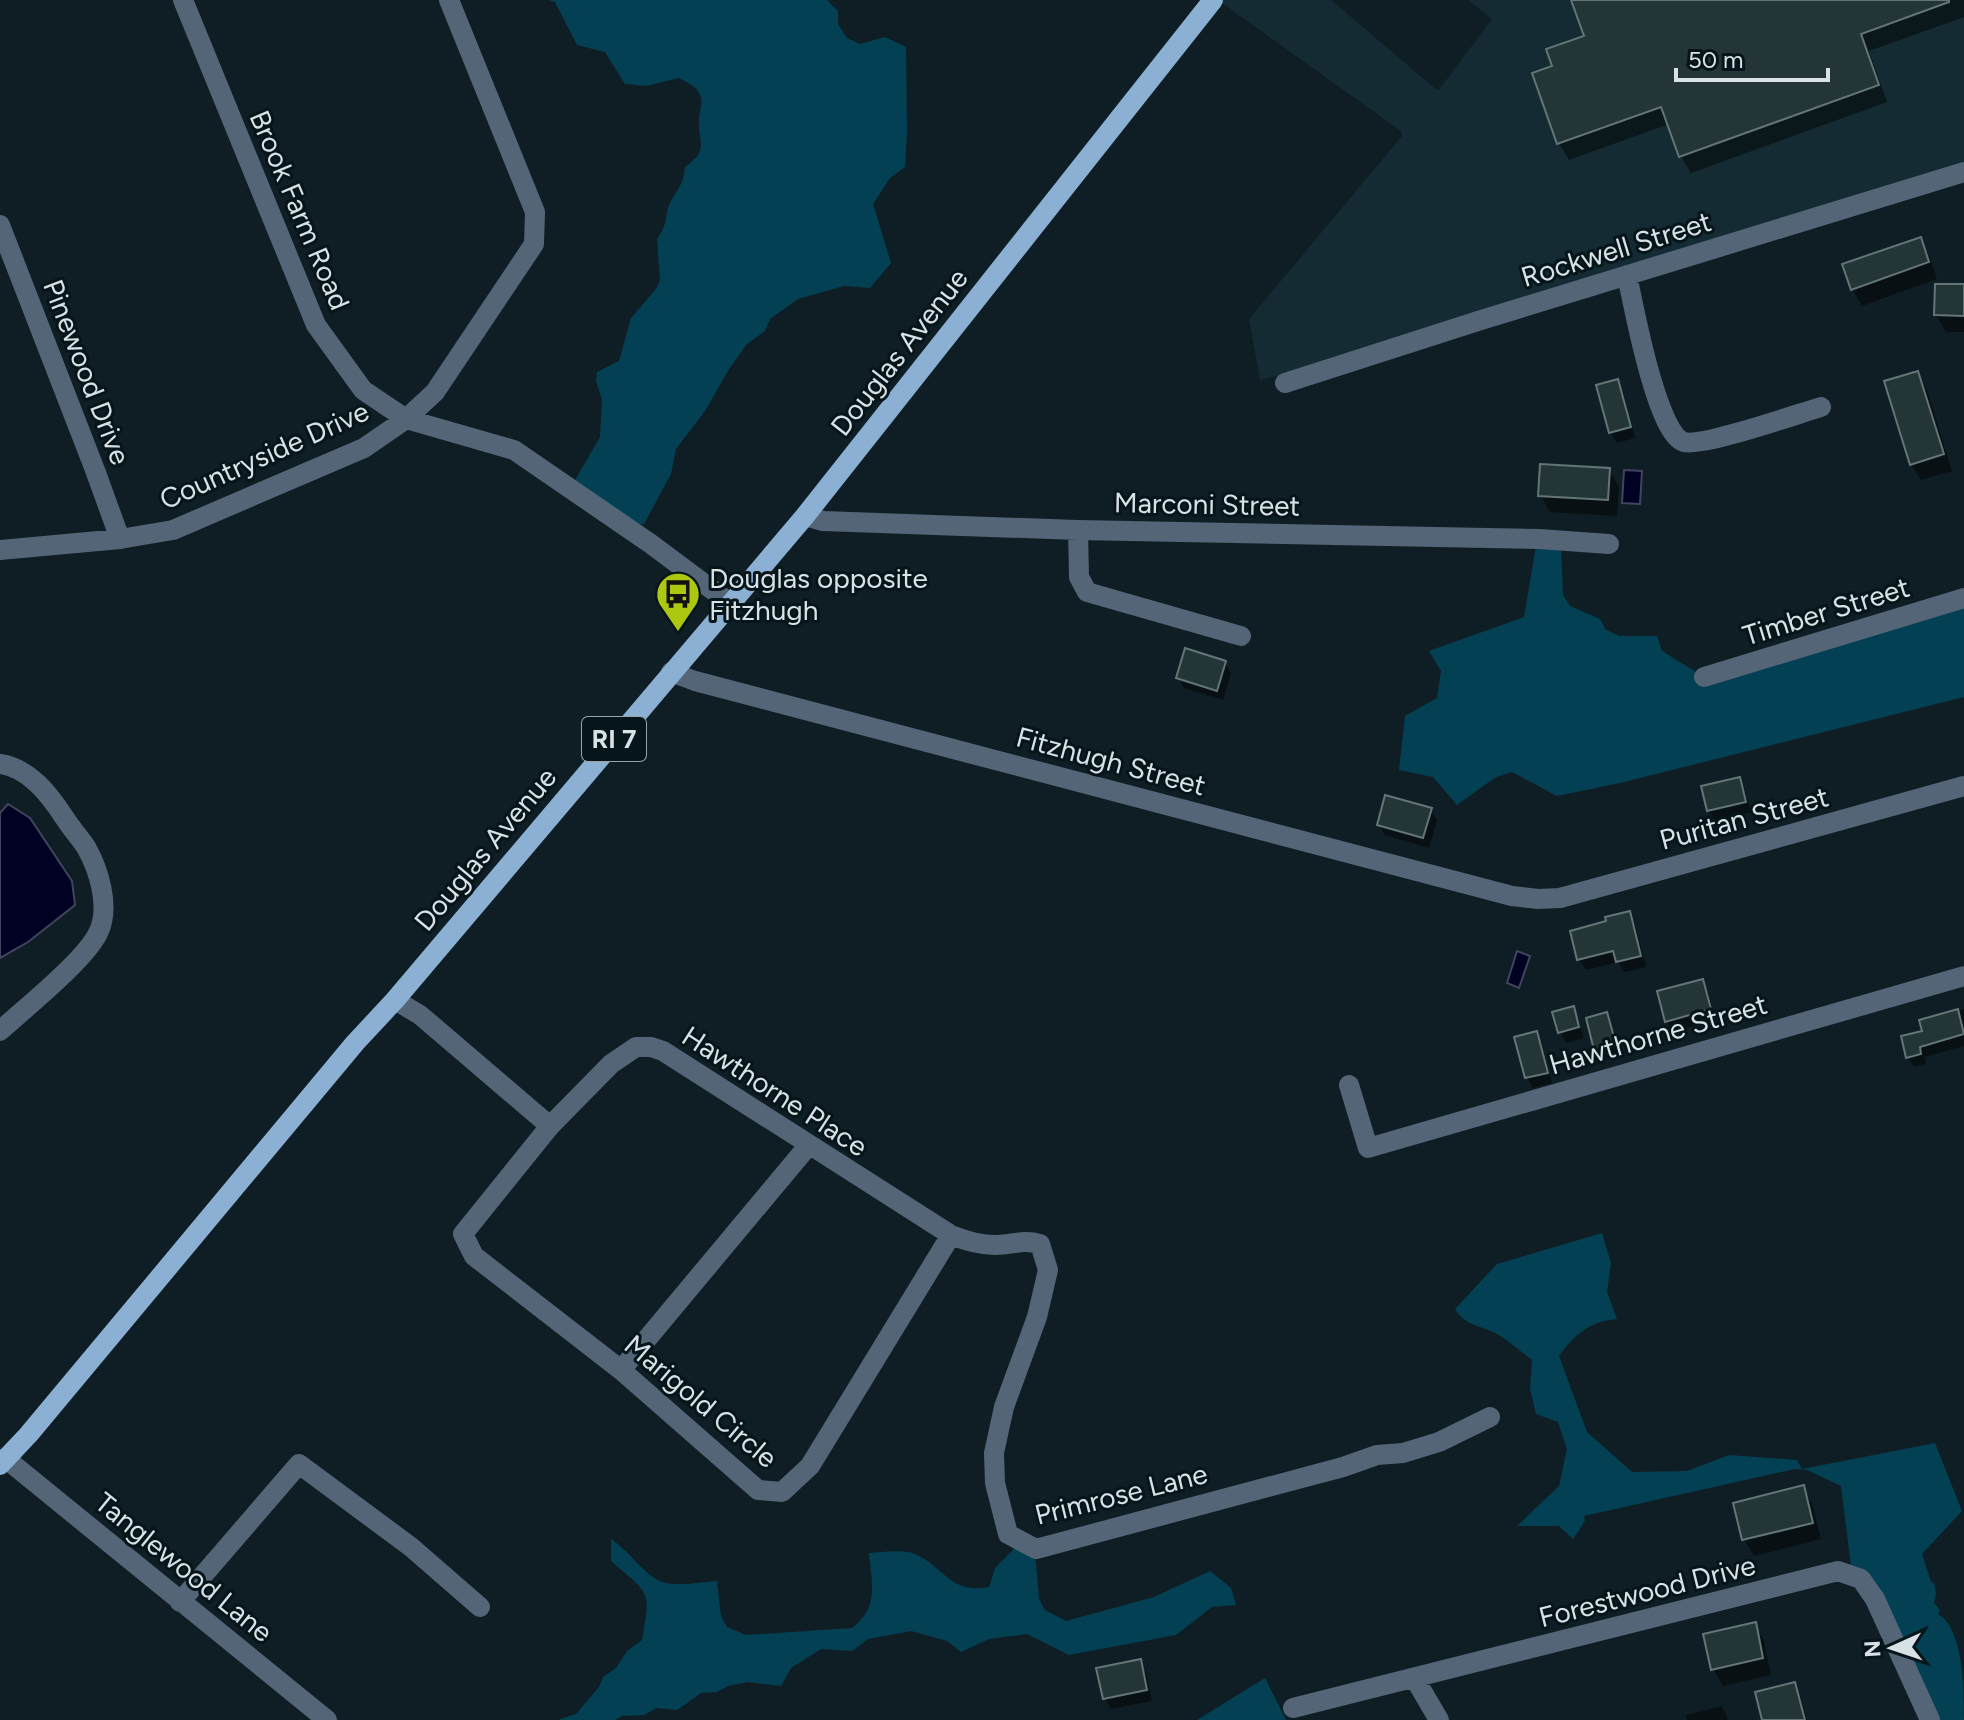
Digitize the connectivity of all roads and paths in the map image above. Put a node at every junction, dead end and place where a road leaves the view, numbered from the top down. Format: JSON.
{"nodes":[{"id":1,"x":183,"y":0,"type":"edge"},
{"id":2,"x":449,"y":0,"type":"edge"},
{"id":3,"x":1213,"y":0,"type":"edge"},
{"id":4,"x":1964,"y":172,"type":"edge"},
{"id":5,"x":0,"y":225,"type":"edge"},
{"id":6,"x":1627,"y":275,"type":"junction"},
{"id":7,"x":1285,"y":383,"type":"dead end"},
{"id":8,"x":1821,"y":407,"type":"dead end"},
{"id":9,"x":406,"y":419,"type":"junction"},
{"id":10,"x":805,"y":516,"type":"junction"},
{"id":11,"x":1078,"y":530,"type":"junction"},
{"id":12,"x":120,"y":539,"type":"junction"},
{"id":13,"x":1609,"y":544,"type":"dead end"},
{"id":14,"x":0,"y":550,"type":"edge"},
{"id":15,"x":1964,"y":598,"type":"edge"},
{"id":16,"x":730,"y":603,"type":"junction"},
{"id":17,"x":1241,"y":636,"type":"dead end"},
{"id":18,"x":671,"y":672,"type":"junction"},
{"id":19,"x":1704,"y":677,"type":"dead end"},
{"id":20,"x":0,"y":764,"type":"edge"},
{"id":21,"x":1964,"y":786,"type":"edge"},
{"id":22,"x":1538,"y":899,"type":"joint"},
{"id":23,"x":1964,"y":976,"type":"edge"},
{"id":24,"x":395,"y":1000,"type":"junction"},
{"id":25,"x":0,"y":1031,"type":"edge"},
{"id":26,"x":1349,"y":1085,"type":"dead end"},
{"id":27,"x":550,"y":1126,"type":"junction"},
{"id":28,"x":808,"y":1146,"type":"junction"},
{"id":29,"x":951,"y":1235,"type":"junction"},
{"id":30,"x":1040,"y":1244,"type":"joint"},
{"id":31,"x":621,"y":1370,"type":"junction"},
{"id":32,"x":1490,"y":1417,"type":"dead end"},
{"id":33,"x":2,"y":1462,"type":"edge"},
{"id":34,"x":180,"y":1602,"type":"junction"},
{"id":35,"x":480,"y":1607,"type":"dead end"},
{"id":36,"x":1415,"y":1679,"type":"junction"},
{"id":37,"x":1293,"y":1708,"type":"dead end"},
{"id":38,"x":327,"y":1720,"type":"edge"},
{"id":39,"x":1439,"y":1720,"type":"edge"},
{"id":40,"x":1930,"y":1720,"type":"edge"}],
"edges":[{"from":1,"to":9,"type":"street","name":"Brook Farm Road"},
{"from":2,"to":9,"type":"street","name":"Countryside Drive"},
{"from":3,"to":10,"type":"main road","name":"Douglas Avenue","number":"RI 7"},
{"from":4,"to":6,"type":"street","name":"Rockwell Street"},
{"from":5,"to":12,"type":"street","name":"Pinewood Drive"},
{"from":6,"to":7,"type":"street","name":"Rockwell Street"},
{"from":6,"to":8,"type":"street"},
{"from":9,"to":12,"type":"street","name":"Countryside Drive"},
{"from":9,"to":16,"type":"street","name":"Brook Farm Road"},
{"from":10,"to":11,"type":"street","name":"Marconi Street"},
{"from":10,"to":16,"type":"main road","name":"Douglas Avenue","number":"RI 7"},
{"from":11,"to":13,"type":"street","name":"Marconi Street"},
{"from":11,"to":17,"type":"street"},
{"from":12,"to":14,"type":"street","name":"Countryside Drive"},
{"from":15,"to":19,"type":"street","name":"Timber Street"},
{"from":16,"to":18,"type":"main road","name":"Douglas Avenue","number":"RI 7"},
{"from":18,"to":22,"type":"street","name":"Fitzhugh Street"},
{"from":18,"to":24,"type":"main road","name":"Douglas Avenue","number":"RI 7"},
{"from":20,"to":25,"type":"street"},
{"from":21,"to":22,"type":"street","name":"Puritan Street"},
{"from":23,"to":26,"type":"street","name":"Hawthorne Street"},
{"from":24,"to":27,"type":"street"},
{"from":24,"to":33,"type":"main road","name":"Douglas Avenue","number":"RI 7"},
{"from":27,"to":28,"type":"street","name":"Hawthorne Place"},
{"from":27,"to":31,"type":"street","name":"Marigold Circle"},
{"from":28,"to":29,"type":"street","name":"Hawthorne Place"},
{"from":28,"to":31,"type":"street"},
{"from":29,"to":30,"type":"street","name":"Hawthorne Place"},
{"from":29,"to":31,"type":"street","name":"Marigold Circle"},
{"from":30,"to":32,"type":"street","name":"Primrose Lane"},
{"from":33,"to":34,"type":"street","name":"Tanglewood Lane"},
{"from":34,"to":35,"type":"street"},
{"from":34,"to":38,"type":"street","name":"Tanglewood Lane"},
{"from":36,"to":37,"type":"street","name":"Forestwood Drive"},
{"from":36,"to":39,"type":"street"},
{"from":36,"to":40,"type":"street","name":"Forestwood Drive"}]}
